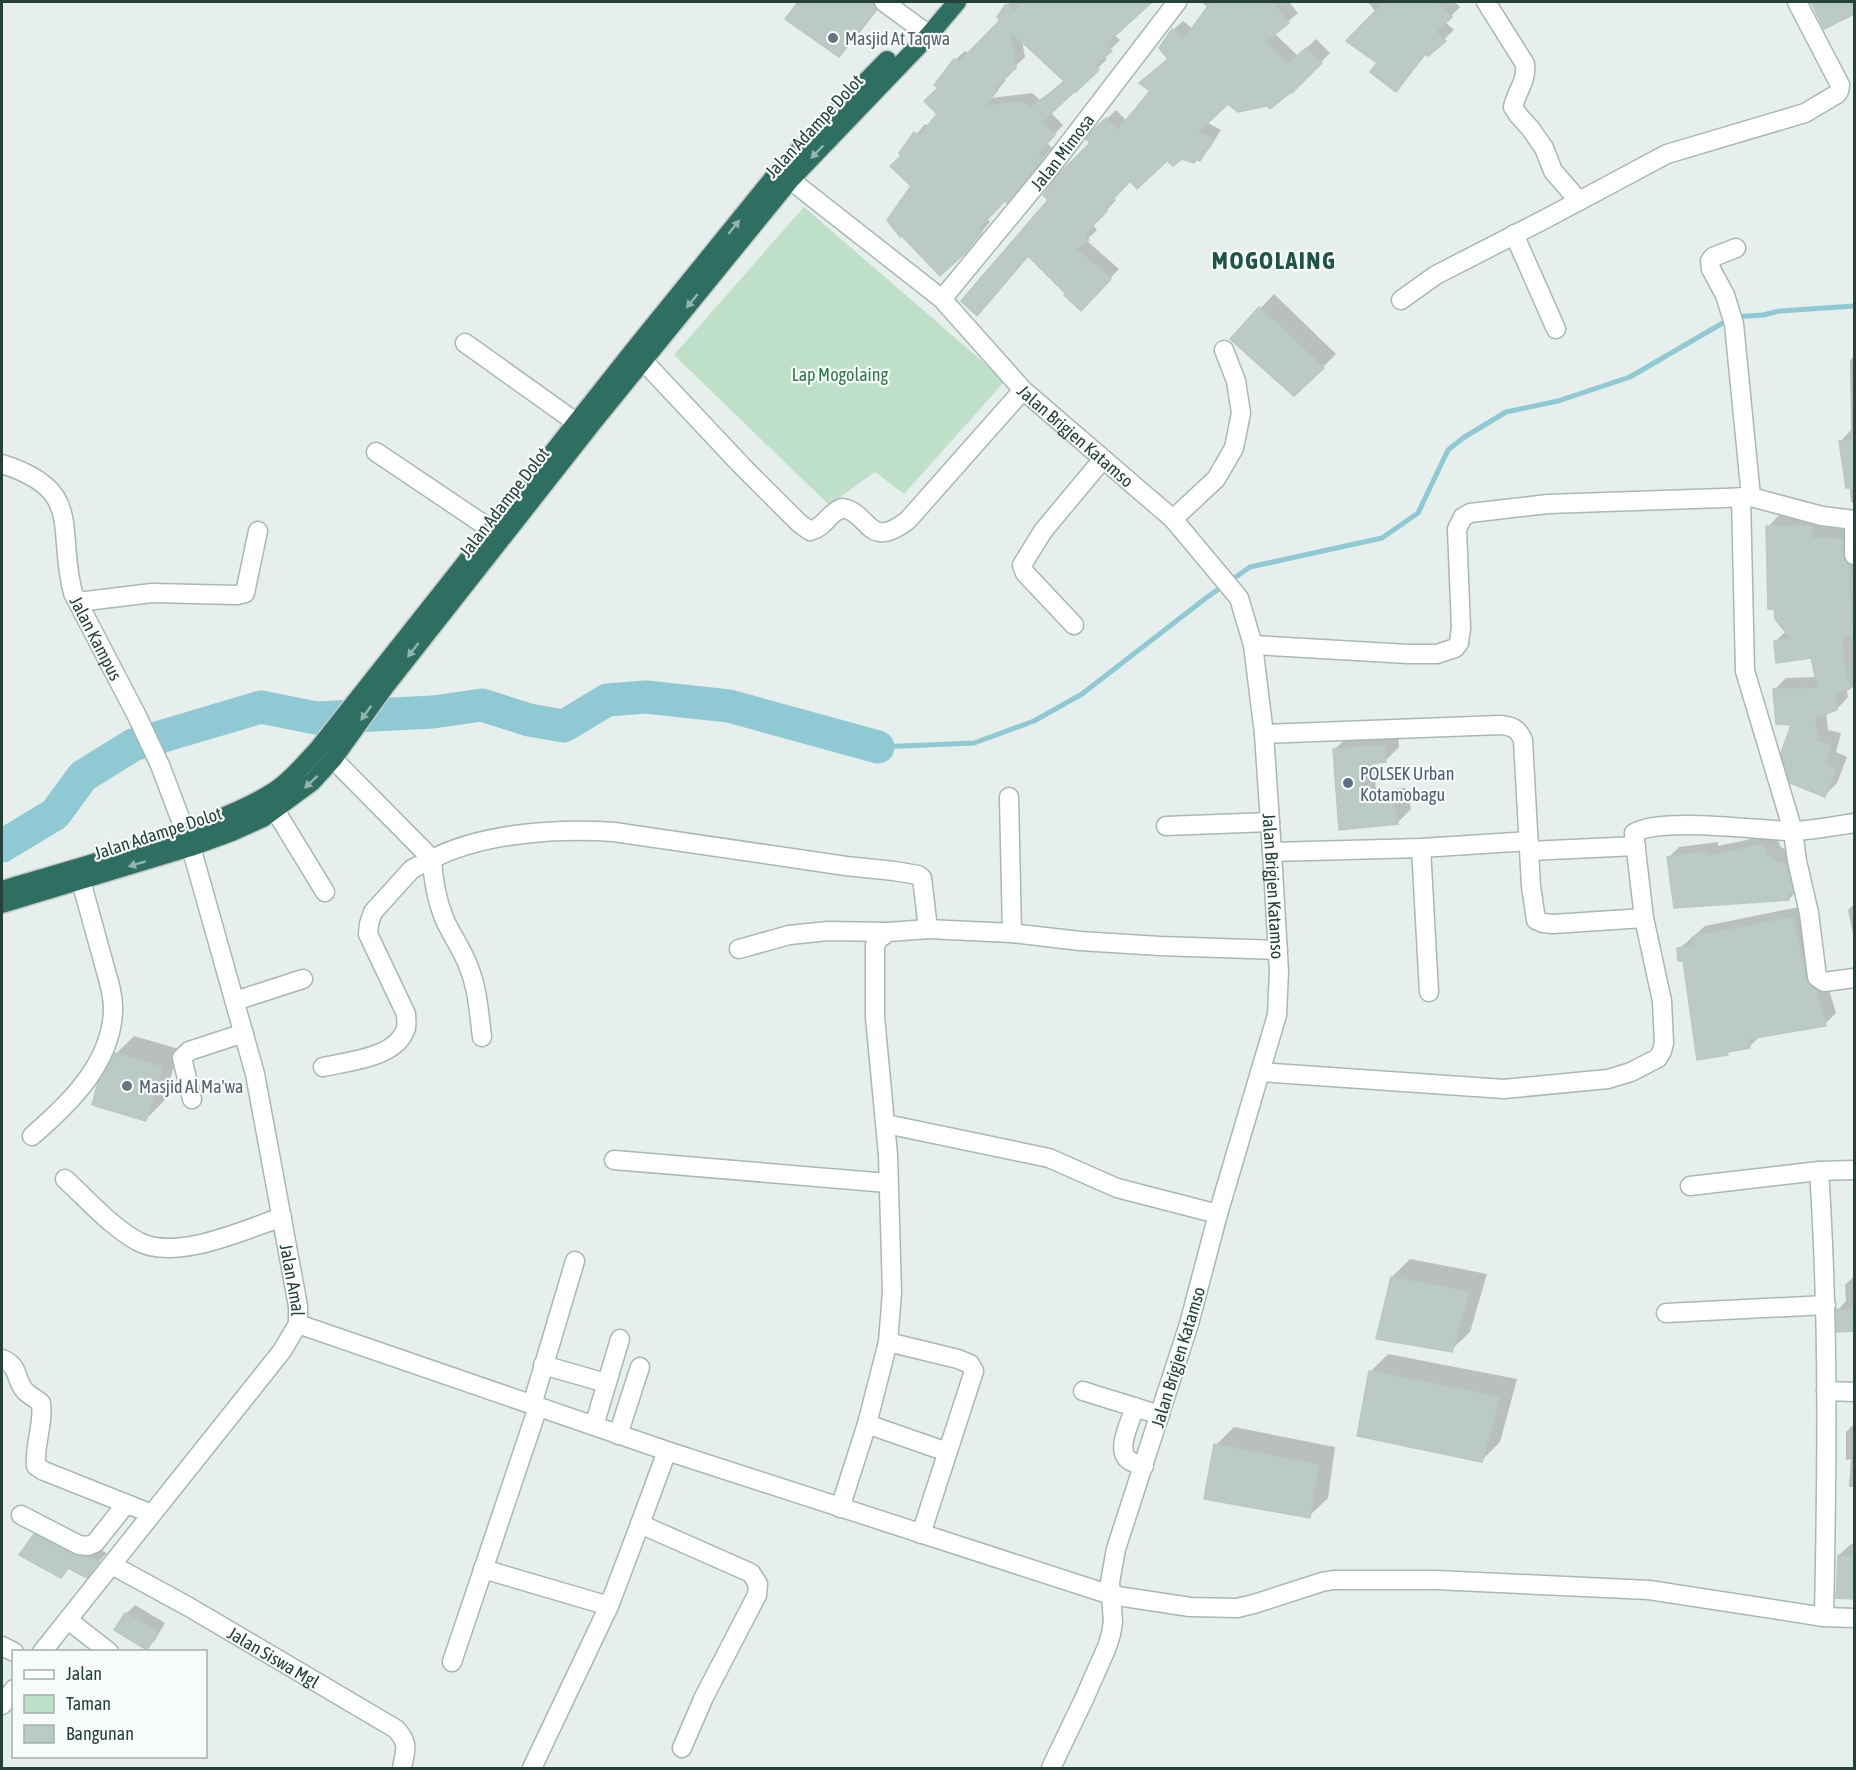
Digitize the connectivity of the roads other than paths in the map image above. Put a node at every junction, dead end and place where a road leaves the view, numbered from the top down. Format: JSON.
{"nodes":[{"id":1,"x":884,"y":2,"type":"edge"},
{"id":2,"x":941,"y":2,"type":"edge"},
{"id":3,"x":957,"y":2,"type":"edge"},
{"id":4,"x":1178,"y":2,"type":"edge"},
{"id":5,"x":1486,"y":2,"type":"edge"},
{"id":6,"x":1797,"y":2,"type":"edge"},
{"id":7,"x":924,"y":31,"type":"junction"},
{"id":8,"x":784,"y":176,"type":"junction"},
{"id":9,"x":1579,"y":201,"type":"junction"},
{"id":10,"x":1515,"y":234,"type":"junction"},
{"id":11,"x":1736,"y":248,"type":"dead end"},
{"id":12,"x":942,"y":299,"type":"junction"},
{"id":13,"x":1401,"y":300,"type":"dead end"},
{"id":14,"x":1556,"y":329,"type":"dead end"},
{"id":15,"x":465,"y":343,"type":"dead end"},
{"id":16,"x":1224,"y":350,"type":"dead end"},
{"id":17,"x":638,"y":357,"type":"junction"},
{"id":18,"x":1023,"y":390,"type":"junction"},
{"id":19,"x":577,"y":423,"type":"junction"},
{"id":20,"x":376,"y":452,"type":"dead end"},
{"id":21,"x":1103,"y":459,"type":"junction"},
{"id":22,"x":2,"y":464,"type":"edge"},
{"id":23,"x":1746,"y":497,"type":"junction"},
{"id":24,"x":1173,"y":519,"type":"junction"},
{"id":25,"x":1854,"y":520,"type":"edge"},
{"id":26,"x":492,"y":530,"type":"junction"},
{"id":27,"x":258,"y":531,"type":"dead end"},
{"id":28,"x":1854,"y":555,"type":"edge"},
{"id":29,"x":78,"y":602,"type":"junction"},
{"id":30,"x":1074,"y":625,"type":"dead end"},
{"id":31,"x":1253,"y":645,"type":"junction"},
{"id":32,"x":377,"y":686,"type":"junction"},
{"id":33,"x":342,"y":732,"type":"junction"},
{"id":34,"x":1264,"y":734,"type":"junction"},
{"id":35,"x":333,"y":759,"type":"junction"},
{"id":36,"x":1009,"y":797,"type":"dead end"},
{"id":37,"x":275,"y":810,"type":"junction"},
{"id":38,"x":1270,"y":822,"type":"junction"},
{"id":39,"x":1854,"y":823,"type":"edge"},
{"id":40,"x":1166,"y":826,"type":"dead end"},
{"id":41,"x":1794,"y":831,"type":"junction"},
{"id":42,"x":189,"y":840,"type":"junction"},
{"id":43,"x":1529,"y":846,"type":"junction"},
{"id":44,"x":1636,"y":846,"type":"junction"},
{"id":45,"x":1421,"y":848,"type":"junction"},
{"id":46,"x":1272,"y":852,"type":"junction"},
{"id":47,"x":432,"y":858,"type":"junction"},
{"id":48,"x":81,"y":880,"type":"junction"},
{"id":49,"x":2,"y":890,"type":"edge"},
{"id":50,"x":325,"y":892,"type":"dead end"},
{"id":51,"x":2,"y":904,"type":"edge"},
{"id":52,"x":1644,"y":918,"type":"junction"},
{"id":53,"x":928,"y":929,"type":"junction"},
{"id":54,"x":888,"y":932,"type":"junction"},
{"id":55,"x":1012,"y":933,"type":"junction"},
{"id":56,"x":739,"y":949,"type":"dead end"},
{"id":57,"x":1278,"y":950,"type":"junction"},
{"id":58,"x":1854,"y":978,"type":"edge"},
{"id":59,"x":303,"y":979,"type":"dead end"},
{"id":60,"x":1429,"y":992,"type":"dead end"},
{"id":61,"x":234,"y":1001,"type":"junction"},
{"id":62,"x":244,"y":1034,"type":"junction"},
{"id":63,"x":482,"y":1037,"type":"dead end"},
{"id":64,"x":323,"y":1066,"type":"dead end"},
{"id":65,"x":1260,"y":1072,"type":"junction"},
{"id":66,"x":192,"y":1100,"type":"dead end"},
{"id":67,"x":886,"y":1124,"type":"junction"},
{"id":68,"x":32,"y":1136,"type":"dead end"},
{"id":69,"x":614,"y":1160,"type":"dead end"},
{"id":70,"x":1854,"y":1170,"type":"edge"},
{"id":71,"x":1819,"y":1171,"type":"junction"},
{"id":72,"x":65,"y":1179,"type":"dead end"},
{"id":73,"x":888,"y":1183,"type":"junction"},
{"id":74,"x":1690,"y":1186,"type":"dead end"},
{"id":75,"x":1218,"y":1214,"type":"junction"},
{"id":76,"x":282,"y":1216,"type":"junction"},
{"id":77,"x":575,"y":1261,"type":"dead end"},
{"id":78,"x":1826,"y":1305,"type":"junction"},
{"id":79,"x":1666,"y":1313,"type":"dead end"},
{"id":80,"x":298,"y":1324,"type":"junction"},
{"id":81,"x":620,"y":1338,"type":"dead end"},
{"id":82,"x":888,"y":1342,"type":"junction"},
{"id":83,"x":2,"y":1359,"type":"edge"},
{"id":84,"x":543,"y":1365,"type":"junction"},
{"id":85,"x":640,"y":1367,"type":"dead end"},
{"id":86,"x":606,"y":1383,"type":"junction"},
{"id":87,"x":1826,"y":1390,"type":"junction"},
{"id":88,"x":1083,"y":1391,"type":"dead end"},
{"id":89,"x":1854,"y":1392,"type":"edge"},
{"id":90,"x":535,"y":1406,"type":"junction"},
{"id":91,"x":1136,"y":1407,"type":"junction"},
{"id":92,"x":1160,"y":1415,"type":"junction"},
{"id":93,"x":867,"y":1424,"type":"junction"},
{"id":94,"x":594,"y":1426,"type":"junction"},
{"id":95,"x":618,"y":1435,"type":"junction"},
{"id":96,"x":667,"y":1451,"type":"junction"},
{"id":97,"x":947,"y":1452,"type":"junction"},
{"id":98,"x":1144,"y":1466,"type":"junction"},
{"id":99,"x":126,"y":1504,"type":"junction"},
{"id":100,"x":840,"y":1508,"type":"junction"},
{"id":101,"x":152,"y":1514,"type":"junction"},
{"id":102,"x":21,"y":1515,"type":"dead end"},
{"id":103,"x":640,"y":1524,"type":"junction"},
{"id":104,"x":921,"y":1534,"type":"junction"},
{"id":105,"x":112,"y":1565,"type":"junction"},
{"id":106,"x":483,"y":1569,"type":"junction"},
{"id":107,"x":1111,"y":1595,"type":"junction"},
{"id":108,"x":609,"y":1606,"type":"junction"},
{"id":109,"x":1824,"y":1617,"type":"junction"},
{"id":110,"x":1854,"y":1618,"type":"edge"},
{"id":111,"x":68,"y":1620,"type":"junction"},
{"id":112,"x":44,"y":1650,"type":"edge"},
{"id":113,"x":106,"y":1650,"type":"edge"},
{"id":114,"x":452,"y":1662,"type":"dead end"},
{"id":115,"x":12,"y":1692,"type":"edge"},
{"id":116,"x":2,"y":1705,"type":"edge"},
{"id":117,"x":682,"y":1748,"type":"dead end"},
{"id":118,"x":402,"y":1768,"type":"edge"},
{"id":119,"x":532,"y":1768,"type":"edge"},
{"id":120,"x":1051,"y":1768,"type":"edge"}],
"edges":[{"from":1,"to":7,"type":"street"},
{"from":2,"to":7,"type":"highway","name":"Jalan Adampe Dolot"},
{"from":3,"to":7,"type":"highway","name":"Jalan Adampe Dolot"},
{"from":4,"to":12,"type":"street","name":"Jalan Mimosa"},
{"from":5,"to":9,"type":"street"},
{"from":6,"to":9,"type":"street"},
{"from":7,"to":8,"type":"highway","name":"Jalan Adampe Dolot"},
{"from":8,"to":12,"type":"street","name":"Jalan Brigjen Katamso"},
{"from":8,"to":17,"type":"highway","name":"Jalan Adampe Dolot"},
{"from":9,"to":10,"type":"street"},
{"from":10,"to":13,"type":"street"},
{"from":10,"to":14,"type":"street"},
{"from":11,"to":23,"type":"street"},
{"from":12,"to":18,"type":"street","name":"Jalan Brigjen Katamso"},
{"from":15,"to":19,"type":"street"},
{"from":16,"to":24,"type":"street"},
{"from":17,"to":18,"type":"street"},
{"from":17,"to":19,"type":"highway","name":"Jalan Adampe Dolot"},
{"from":17,"to":32,"type":"highway","name":"Jalan Adampe Dolot","one_way":true},
{"from":18,"to":21,"type":"street","name":"Jalan Brigjen Katamso"},
{"from":19,"to":26,"type":"highway","name":"Jalan Adampe Dolot"},
{"from":20,"to":26,"type":"street"},
{"from":21,"to":24,"type":"street","name":"Jalan Brigjen Katamso"},
{"from":21,"to":30,"type":"street"},
{"from":22,"to":29,"type":"street","name":"Jalan Kampus"},
{"from":23,"to":25,"type":"street"},
{"from":23,"to":31,"type":"street"},
{"from":23,"to":41,"type":"street"},
{"from":24,"to":31,"type":"street","name":"Jalan Brigjen Katamso"},
{"from":25,"to":28,"type":"street"},
{"from":26,"to":32,"type":"highway","name":"Jalan Adampe Dolot"},
{"from":27,"to":29,"type":"street"},
{"from":29,"to":42,"type":"street","name":"Jalan Kampus"},
{"from":31,"to":34,"type":"street","name":"Jalan Brigjen Katamso"},
{"from":32,"to":33,"type":"highway","name":"Jalan Adampe Dolot"},
{"from":33,"to":35,"type":"highway","name":"Jalan Adampe Dolot"},
{"from":33,"to":42,"type":"highway","name":"Jalan Adampe Dolot"},
{"from":34,"to":38,"type":"street","name":"Jalan Brigjen Katamso"},
{"from":34,"to":43,"type":"street"},
{"from":35,"to":37,"type":"highway","name":"Jalan Adampe Dolot","one_way":true},
{"from":35,"to":47,"type":"street"},
{"from":36,"to":55,"type":"street"},
{"from":37,"to":42,"type":"highway","name":"Jalan Adampe Dolot"},
{"from":37,"to":50,"type":"street"},
{"from":38,"to":40,"type":"street"},
{"from":38,"to":46,"type":"street","name":"Jalan Brigjen Katamso"},
{"from":39,"to":41,"type":"street"},
{"from":41,"to":44,"type":"street"},
{"from":41,"to":58,"type":"street"},
{"from":42,"to":48,"type":"highway","name":"Jalan Adampe Dolot","one_way":true},
{"from":42,"to":49,"type":"highway","name":"Jalan Adampe Dolot"},
{"from":42,"to":61,"type":"street","name":"Jalan Amal"},
{"from":43,"to":44,"type":"street"},
{"from":43,"to":45,"type":"street"},
{"from":43,"to":52,"type":"street"},
{"from":44,"to":52,"type":"street"},
{"from":45,"to":46,"type":"street"},
{"from":45,"to":60,"type":"street"},
{"from":46,"to":57,"type":"street","name":"Jalan Brigjen Katamso"},
{"from":47,"to":53,"type":"street"},
{"from":47,"to":63,"type":"street"},
{"from":47,"to":64,"type":"street"},
{"from":48,"to":51,"type":"highway","name":"Jalan Adampe Dolot"},
{"from":48,"to":68,"type":"street"},
{"from":52,"to":65,"type":"street"},
{"from":53,"to":54,"type":"street"},
{"from":53,"to":55,"type":"street"},
{"from":54,"to":56,"type":"street"},
{"from":54,"to":67,"type":"street"},
{"from":55,"to":57,"type":"street"},
{"from":57,"to":65,"type":"street","name":"Jalan Brigjen Katamso"},
{"from":59,"to":61,"type":"street"},
{"from":61,"to":62,"type":"street","name":"Jalan Amal"},
{"from":62,"to":66,"type":"street"},
{"from":62,"to":76,"type":"street","name":"Jalan Amal"},
{"from":65,"to":75,"type":"street","name":"Jalan Brigjen Katamso"},
{"from":67,"to":73,"type":"street"},
{"from":67,"to":75,"type":"street"},
{"from":69,"to":73,"type":"street"},
{"from":70,"to":71,"type":"street"},
{"from":71,"to":74,"type":"street"},
{"from":71,"to":78,"type":"street"},
{"from":72,"to":76,"type":"street"},
{"from":73,"to":82,"type":"street"},
{"from":75,"to":92,"type":"street","name":"Jalan Brigjen Katamso"},
{"from":76,"to":80,"type":"street","name":"Jalan Amal"},
{"from":77,"to":84,"type":"street"},
{"from":78,"to":79,"type":"street"},
{"from":78,"to":87,"type":"street"},
{"from":80,"to":90,"type":"street"},
{"from":80,"to":101,"type":"street","name":"Jalan Amal"},
{"from":81,"to":86,"type":"street"},
{"from":82,"to":93,"type":"street"},
{"from":82,"to":97,"type":"street"},
{"from":83,"to":99,"type":"street"},
{"from":84,"to":86,"type":"street"},
{"from":84,"to":90,"type":"street"},
{"from":85,"to":95,"type":"street"},
{"from":86,"to":94,"type":"street"},
{"from":87,"to":89,"type":"street"},
{"from":87,"to":109,"type":"street"},
{"from":88,"to":91,"type":"street"},
{"from":90,"to":94,"type":"street"},
{"from":90,"to":106,"type":"street"},
{"from":91,"to":92,"type":"street"},
{"from":91,"to":98,"type":"street"},
{"from":92,"to":98,"type":"street","name":"Jalan Brigjen Katamso"},
{"from":93,"to":97,"type":"street"},
{"from":93,"to":100,"type":"street"},
{"from":94,"to":95,"type":"street"},
{"from":95,"to":96,"type":"street"},
{"from":96,"to":100,"type":"street"},
{"from":96,"to":103,"type":"street"},
{"from":97,"to":104,"type":"street"},
{"from":98,"to":107,"type":"street","name":"Jalan Brigjen Katamso"},
{"from":99,"to":101,"type":"street"},
{"from":99,"to":102,"type":"street"},
{"from":100,"to":104,"type":"street"},
{"from":101,"to":105,"type":"street","name":"Jalan Amal"},
{"from":103,"to":108,"type":"street"},
{"from":103,"to":117,"type":"street"},
{"from":104,"to":107,"type":"street"},
{"from":105,"to":111,"type":"street","name":"Jalan Amal"},
{"from":105,"to":118,"type":"street","name":"Jalan Siswa Mgl"},
{"from":106,"to":108,"type":"street"},
{"from":106,"to":114,"type":"street"},
{"from":107,"to":109,"type":"street"},
{"from":107,"to":120,"type":"street","name":"Jalan Brigjen Katamso"},
{"from":108,"to":119,"type":"street"},
{"from":109,"to":110,"type":"street"},
{"from":111,"to":112,"type":"street","name":"Jalan Amal"},
{"from":111,"to":113,"type":"street"},
{"from":115,"to":116,"type":"street"}]}
